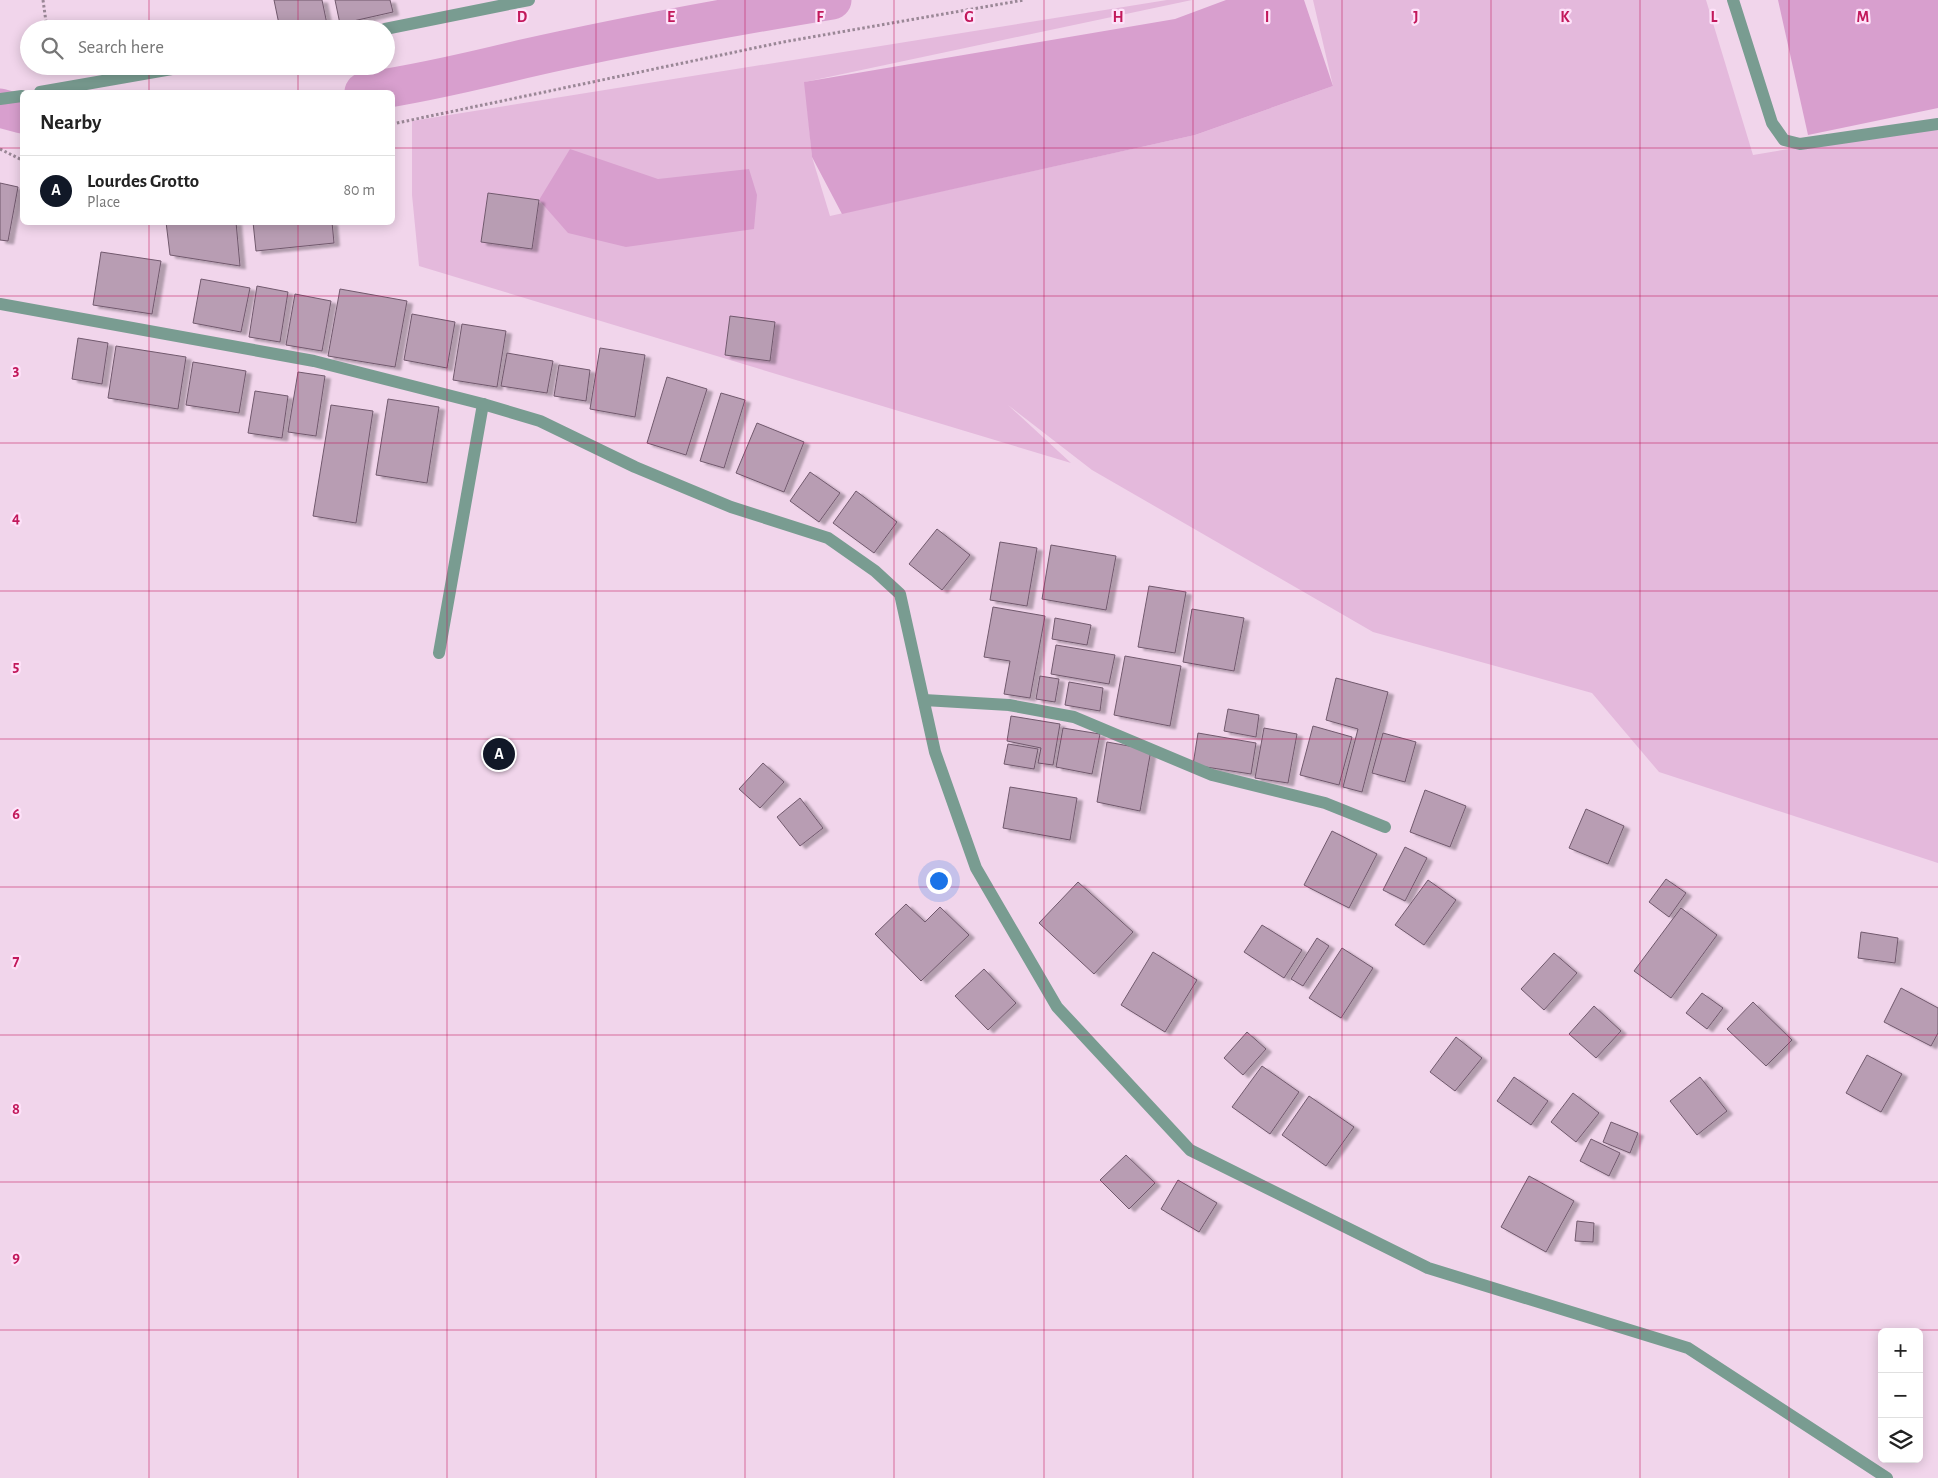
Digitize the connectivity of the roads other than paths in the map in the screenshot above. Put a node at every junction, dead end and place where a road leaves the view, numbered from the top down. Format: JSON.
{"nodes":[{"id":1,"x":529,"y":0,"type":"edge"},
{"id":2,"x":1733,"y":0,"type":"edge"},
{"id":3,"x":395,"y":27,"type":"edge"},
{"id":4,"x":138,"y":75,"type":"edge"},
{"id":5,"x":52,"y":90,"type":"edge"},
{"id":6,"x":20,"y":96,"type":"edge"},
{"id":7,"x":0,"y":99,"type":"edge"},
{"id":8,"x":1938,"y":124,"type":"edge"},
{"id":9,"x":0,"y":304,"type":"edge"},
{"id":10,"x":483,"y":404,"type":"junction"},
{"id":11,"x":439,"y":653,"type":"dead end"},
{"id":12,"x":924,"y":700,"type":"junction"},
{"id":13,"x":1385,"y":828,"type":"dead end"},
{"id":14,"x":1887,"y":1478,"type":"edge"}],
"edges":[{"from":1,"to":3,"type":"street"},
{"from":2,"to":8,"type":"street"},
{"from":4,"to":5,"type":"street"},
{"from":6,"to":7,"type":"street"},
{"from":9,"to":10,"type":"street"},
{"from":10,"to":11,"type":"street"},
{"from":10,"to":12,"type":"street"},
{"from":12,"to":13,"type":"street"},
{"from":12,"to":14,"type":"street"}]}
